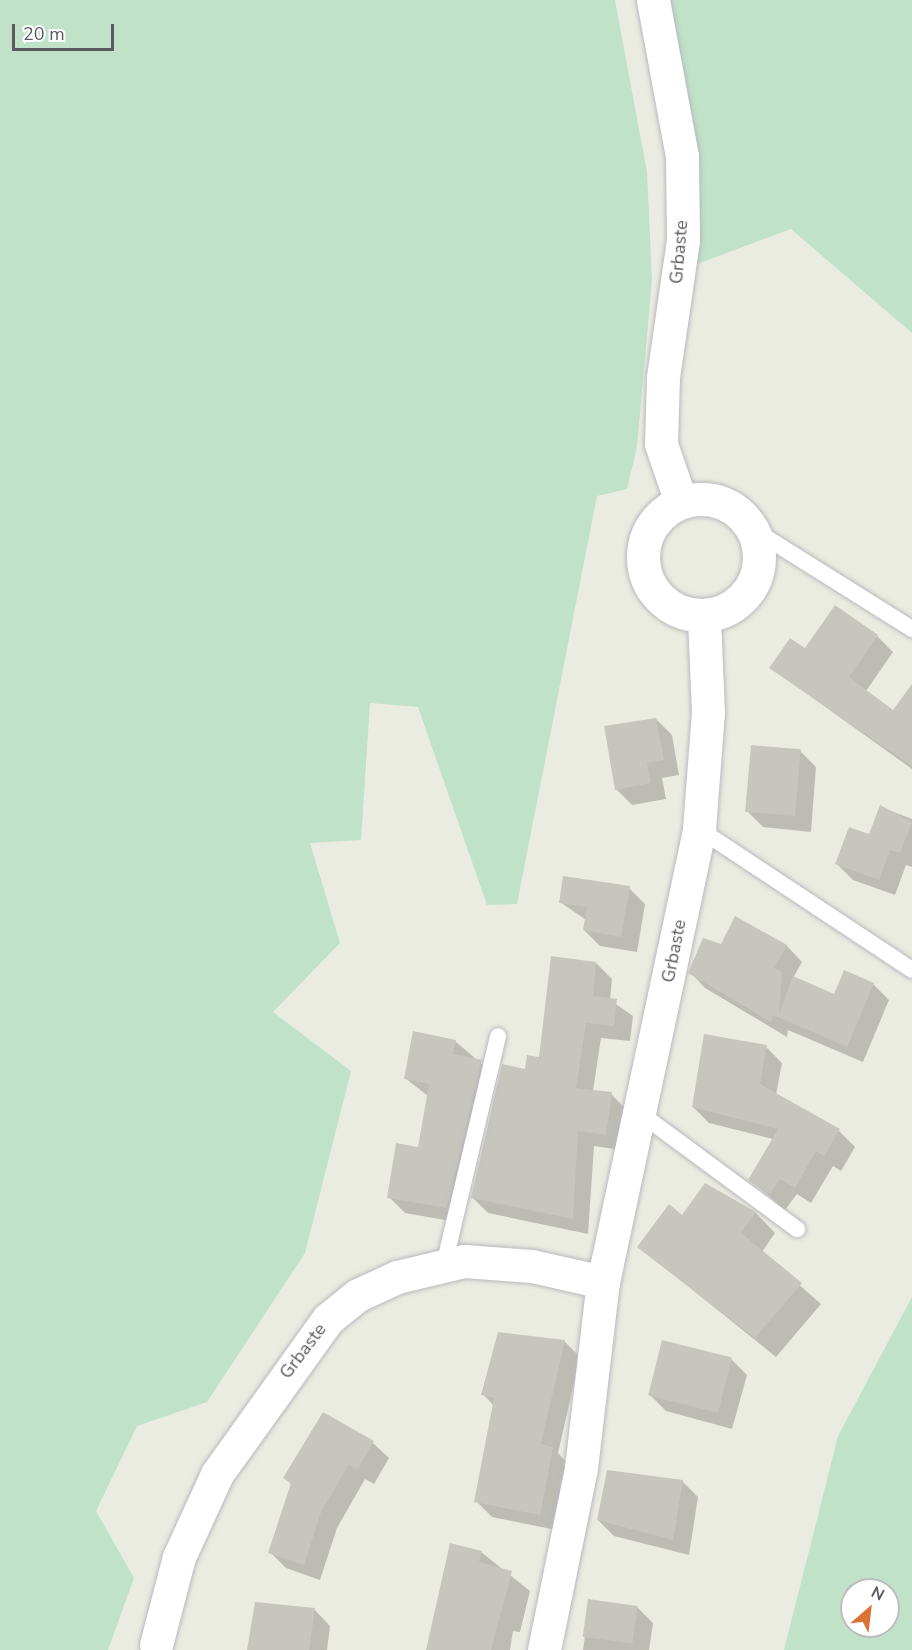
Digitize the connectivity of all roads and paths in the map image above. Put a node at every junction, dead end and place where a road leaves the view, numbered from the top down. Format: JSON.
{"nodes":[{"id":1,"x":653,"y":0,"type":"edge"},
{"id":2,"x":681,"y":502,"type":"junction"},
{"id":3,"x":751,"y":528,"type":"junction"},
{"id":4,"x":704,"y":616,"type":"junction"},
{"id":5,"x":912,"y":629,"type":"edge"},
{"id":6,"x":699,"y":829,"type":"junction"},
{"id":7,"x":912,"y":970,"type":"edge"},
{"id":8,"x":498,"y":1036,"type":"dead end"},
{"id":9,"x":641,"y":1114,"type":"junction"},
{"id":10,"x":797,"y":1229,"type":"dead end"},
{"id":11,"x":444,"y":1265,"type":"junction"},
{"id":12,"x":603,"y":1282,"type":"junction"},
{"id":13,"x":156,"y":1644,"type":"dead end"},
{"id":14,"x":544,"y":1650,"type":"edge"}],
"edges":[{"from":1,"to":2,"type":"street","name":"Grbaste"},
{"from":2,"to":3,"type":"street"},
{"from":2,"to":4,"type":"street"},
{"from":3,"to":4,"type":"street"},
{"from":3,"to":5,"type":"lane"},
{"from":4,"to":6,"type":"street","name":"Grbaste"},
{"from":6,"to":7,"type":"lane"},
{"from":6,"to":9,"type":"street","name":"Grbaste"},
{"from":8,"to":11,"type":"lane"},
{"from":9,"to":10,"type":"lane"},
{"from":9,"to":12,"type":"street","name":"Grbaste"},
{"from":11,"to":12,"type":"street","name":"Grbaste"},
{"from":11,"to":13,"type":"street","name":"Grbaste"},
{"from":12,"to":14,"type":"street","name":"Grbaste"}]}
